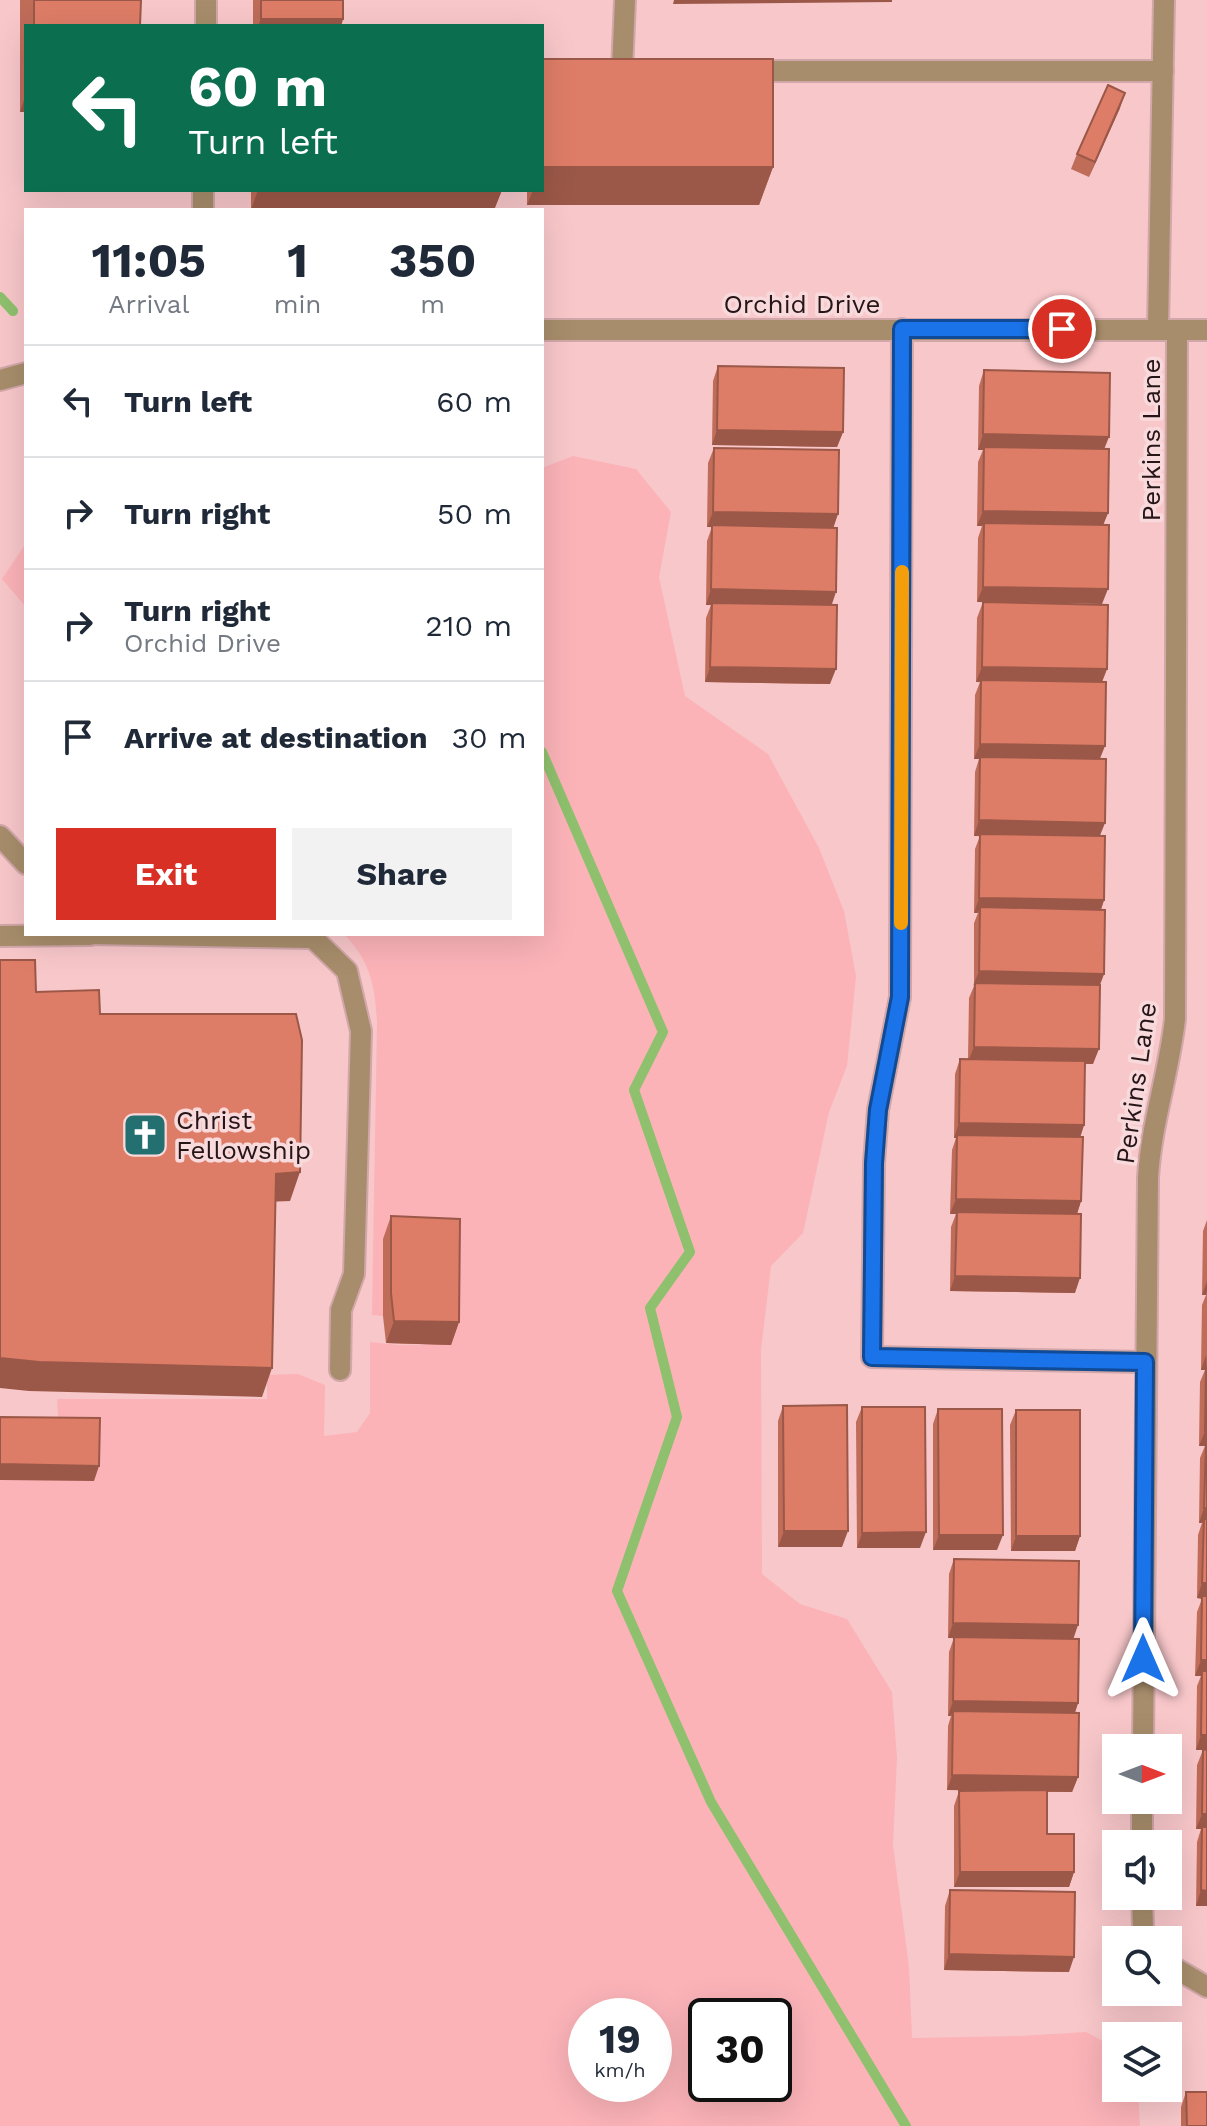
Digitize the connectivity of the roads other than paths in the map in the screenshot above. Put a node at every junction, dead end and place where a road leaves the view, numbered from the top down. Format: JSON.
{"nodes":[{"id":1,"x":206,"y":0,"type":"edge"},
{"id":2,"x":625,"y":0,"type":"edge"},
{"id":3,"x":1164,"y":0,"type":"edge"},
{"id":4,"x":206,"y":24,"type":"edge"},
{"id":5,"x":622,"y":71,"type":"edge"},
{"id":6,"x":733,"y":71,"type":"edge"},
{"id":7,"x":1163,"y":71,"type":"junction"},
{"id":8,"x":902,"y":329,"type":"junction"},
{"id":9,"x":1167,"y":329,"type":"junction"},
{"id":10,"x":544,"y":330,"type":"edge"},
{"id":11,"x":1207,"y":330,"type":"edge"},
{"id":12,"x":24,"y":374,"type":"edge"},
{"id":13,"x":0,"y":380,"type":"edge"},
{"id":14,"x":0,"y":836,"type":"edge"},
{"id":15,"x":24,"y":862,"type":"edge"},
{"id":16,"x":24,"y":935,"type":"edge"},
{"id":17,"x":0,"y":936,"type":"edge"},
{"id":18,"x":202,"y":936,"type":"edge"},
{"id":19,"x":1145,"y":1362,"type":"junction"},
{"id":20,"x":340,"y":1370,"type":"dead end"},
{"id":21,"x":1143,"y":1734,"type":"edge"},
{"id":22,"x":1182,"y":1972,"type":"edge"},
{"id":23,"x":1207,"y":1987,"type":"edge"}],
"edges":[{"from":1,"to":4,"type":"street"},
{"from":2,"to":5,"type":"street"},
{"from":3,"to":7,"type":"street","name":"Perkins Lane"},
{"from":6,"to":7,"type":"street"},
{"from":7,"to":9,"type":"street","name":"Perkins Lane"},
{"from":8,"to":9,"type":"street","name":"Orchid Drive"},
{"from":8,"to":10,"type":"street","name":"Orchid Drive"},
{"from":8,"to":19,"type":"street"},
{"from":9,"to":11,"type":"street","name":"Orchid Drive"},
{"from":9,"to":19,"type":"street","name":"Perkins Lane"},
{"from":12,"to":13,"type":"street"},
{"from":14,"to":15,"type":"street"},
{"from":16,"to":17,"type":"street"},
{"from":18,"to":20,"type":"street"},
{"from":19,"to":21,"type":"street","name":"Perkins Lane"},
{"from":22,"to":23,"type":"street"}]}
